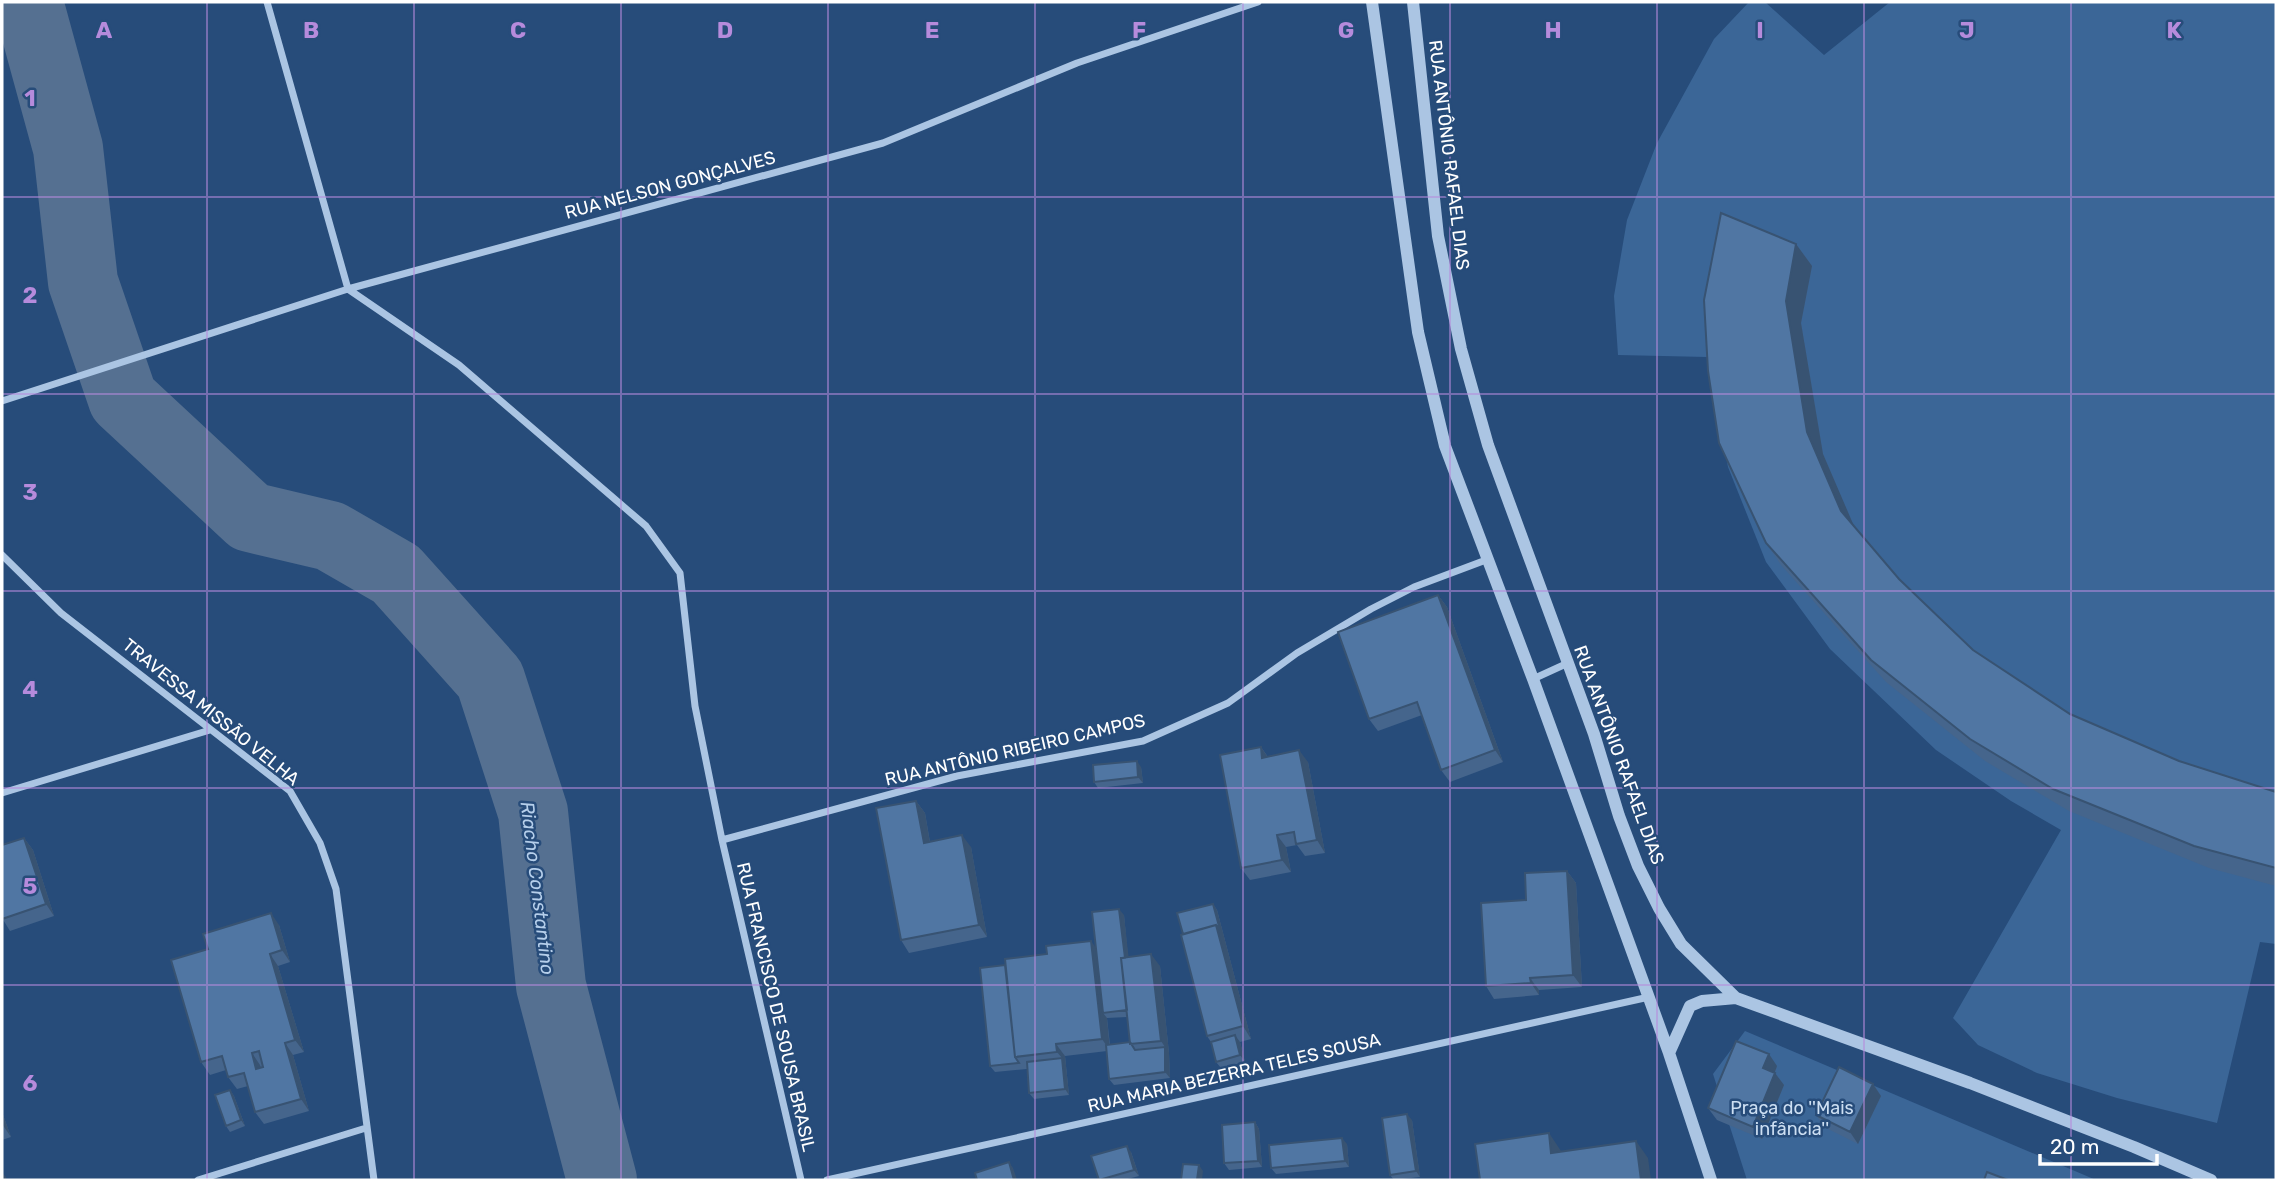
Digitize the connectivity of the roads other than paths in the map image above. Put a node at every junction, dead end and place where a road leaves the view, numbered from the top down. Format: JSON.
{"nodes":[{"id":1,"x":267,"y":2,"type":"edge"},
{"id":2,"x":1258,"y":2,"type":"edge"},
{"id":3,"x":1371,"y":2,"type":"edge"},
{"id":4,"x":1413,"y":2,"type":"edge"},
{"id":5,"x":348,"y":289,"type":"junction"},
{"id":6,"x":2,"y":401,"type":"edge"},
{"id":7,"x":2,"y":555,"type":"edge"},
{"id":8,"x":1486,"y":560,"type":"junction"},
{"id":9,"x":1568,"y":663,"type":"junction"},
{"id":10,"x":1533,"y":679,"type":"junction"},
{"id":11,"x":209,"y":730,"type":"junction"},
{"id":12,"x":2,"y":793,"type":"edge"},
{"id":13,"x":722,"y":840,"type":"junction"},
{"id":14,"x":1649,"y":997,"type":"junction"},
{"id":15,"x":1736,"y":999,"type":"junction"},
{"id":16,"x":1669,"y":1053,"type":"junction"},
{"id":17,"x":366,"y":1128,"type":"junction"},
{"id":18,"x":198,"y":1180,"type":"edge"},
{"id":19,"x":374,"y":1180,"type":"edge"},
{"id":20,"x":801,"y":1180,"type":"edge"},
{"id":21,"x":827,"y":1180,"type":"edge"},
{"id":22,"x":1711,"y":1180,"type":"edge"},
{"id":23,"x":2211,"y":1180,"type":"edge"}],
"edges":[{"from":1,"to":5,"type":"street"},
{"from":2,"to":5,"type":"street","name":"RUA NELSON GONÇALVES"},
{"from":3,"to":8,"type":"street"},
{"from":4,"to":9,"type":"street","name":"RUA ANTÔNIO RAFAEL DIAS"},
{"from":5,"to":6,"type":"street","name":"RUA NELSON GONÇALVES"},
{"from":5,"to":13,"type":"street","name":"RUA FRANCISCO DE SOUSA BRASIL"},
{"from":7,"to":11,"type":"street","name":"TRAVESSA MISSÃO VELHA"},
{"from":8,"to":10,"type":"street"},
{"from":8,"to":13,"type":"street","name":"RUA ANTÔNIO RIBEIRO CAMPOS"},
{"from":9,"to":10,"type":"street"},
{"from":9,"to":15,"type":"street","name":"RUA ANTÔNIO RAFAEL DIAS"},
{"from":10,"to":14,"type":"street"},
{"from":11,"to":12,"type":"street"},
{"from":11,"to":17,"type":"street","name":"TRAVESSA MISSÃO VELHA"},
{"from":13,"to":20,"type":"street","name":"RUA FRANCISCO DE SOUSA BRASIL"},
{"from":14,"to":16,"type":"street"},
{"from":14,"to":21,"type":"street","name":"RUA MARIA BEZERRA TELES SOUSA"},
{"from":15,"to":16,"type":"street"},
{"from":15,"to":23,"type":"street","name":"RUA ANTÔNIO RAFAEL DIAS"},
{"from":16,"to":22,"type":"street"},
{"from":17,"to":18,"type":"street"},
{"from":17,"to":19,"type":"street","name":"TRAVESSA MISSÃO VELHA"}]}
